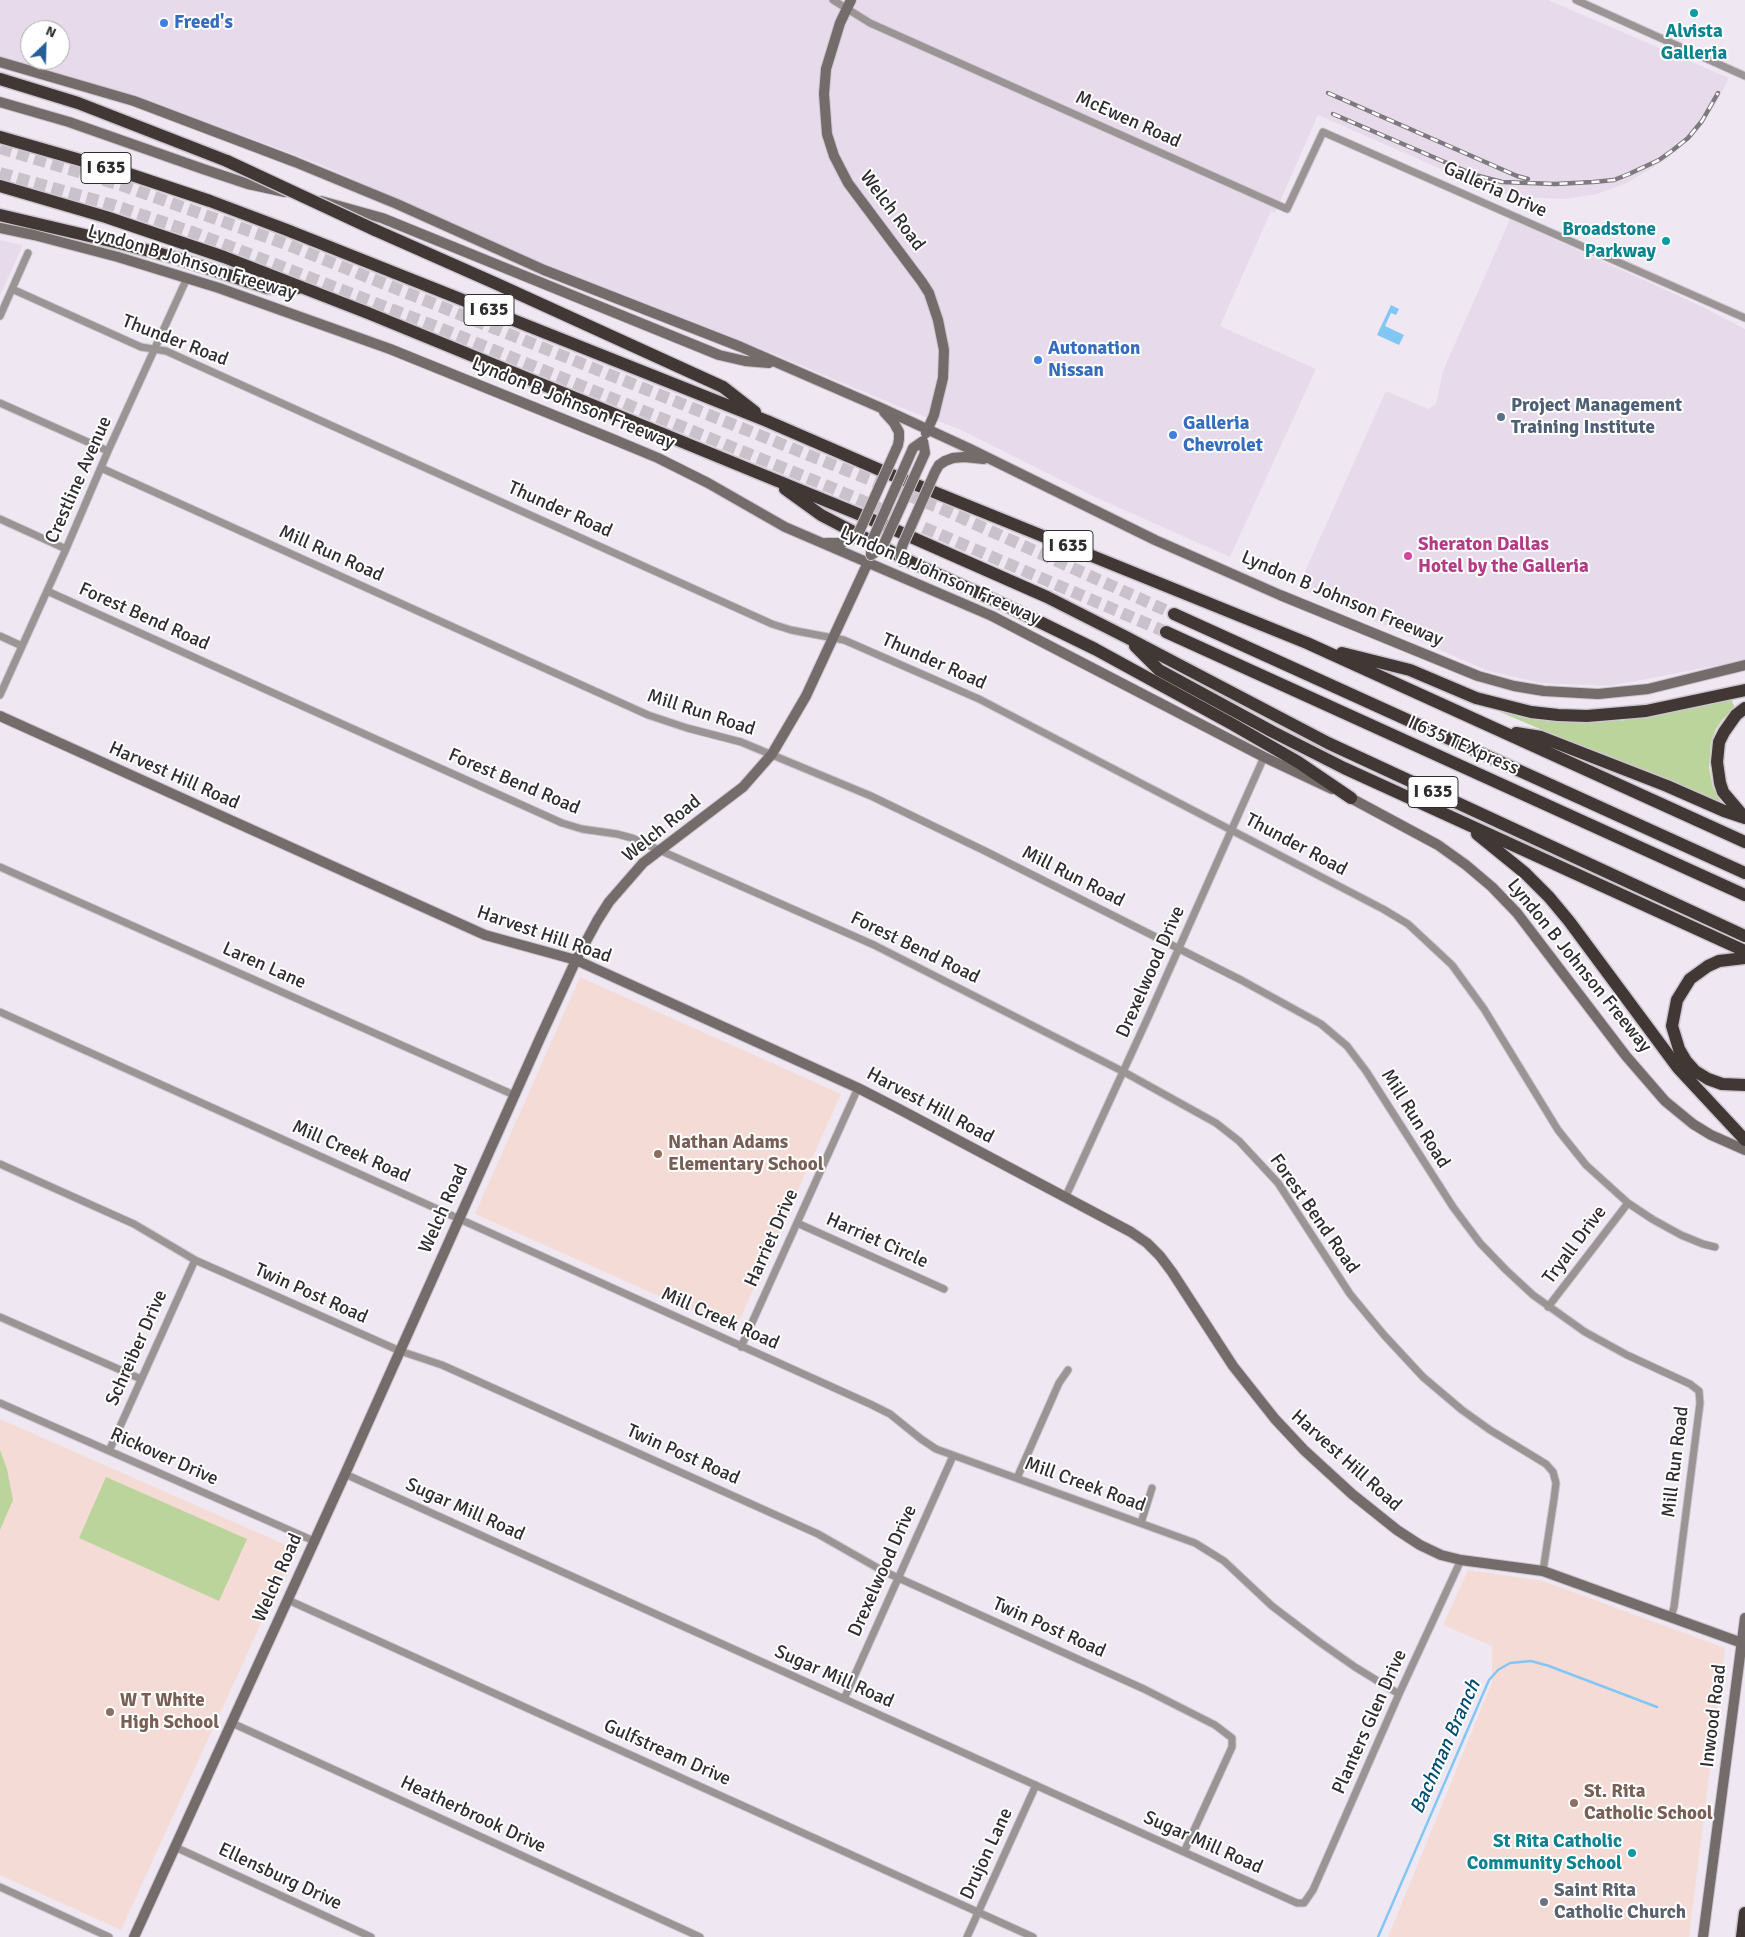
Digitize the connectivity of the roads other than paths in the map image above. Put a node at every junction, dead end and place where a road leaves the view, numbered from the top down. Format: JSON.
{"nodes":[{"id":1,"x":833,"y":0,"type":"edge"},
{"id":2,"x":1576,"y":0,"type":"edge"},
{"id":3,"x":849,"y":5,"type":"edge"},
{"id":4,"x":0,"y":62,"type":"edge"},
{"id":5,"x":1745,"y":76,"type":"edge"},
{"id":6,"x":0,"y":79,"type":"edge"},
{"id":7,"x":0,"y":102,"type":"edge"},
{"id":8,"x":0,"y":138,"type":"edge"},
{"id":9,"x":1369,"y":152,"type":"joint"},
{"id":10,"x":0,"y":186,"type":"edge"},
{"id":11,"x":0,"y":215,"type":"edge"},
{"id":12,"x":0,"y":228,"type":"edge"},
{"id":13,"x":28,"y":253,"type":"dead end"},
{"id":14,"x":187,"y":278,"type":"junction"},
{"id":15,"x":304,"y":288,"type":"junction"},
{"id":16,"x":12,"y":289,"type":"junction"},
{"id":17,"x":0,"y":316,"type":"edge"},
{"id":18,"x":1745,"y":318,"type":"edge"},
{"id":19,"x":154,"y":350,"type":"junction"},
{"id":20,"x":775,"y":363,"type":"junction"},
{"id":21,"x":0,"y":403,"type":"edge"},
{"id":22,"x":879,"y":407,"type":"junction"},
{"id":23,"x":767,"y":421,"type":"junction"},
{"id":24,"x":928,"y":429,"type":"junction"},
{"id":25,"x":108,"y":451,"type":"junction"},
{"id":26,"x":994,"y":462,"type":"junction"},
{"id":27,"x":101,"y":468,"type":"junction"},
{"id":28,"x":767,"y":476,"type":"junction"},
{"id":29,"x":0,"y":519,"type":"edge"},
{"id":30,"x":810,"y":538,"type":"junction"},
{"id":31,"x":66,"y":548,"type":"junction"},
{"id":32,"x":869,"y":559,"type":"junction"},
{"id":33,"x":909,"y":580,"type":"junction"},
{"id":34,"x":47,"y":591,"type":"junction"},
{"id":35,"x":1174,"y":614,"type":"tunnel mouth"},
{"id":36,"x":1166,"y":632,"type":"tunnel mouth"},
{"id":37,"x":0,"y":636,"type":"edge"},
{"id":38,"x":1126,"y":637,"type":"junction"},
{"id":39,"x":833,"y":638,"type":"junction"},
{"id":40,"x":1307,"y":643,"type":"junction"},
{"id":41,"x":22,"y":646,"type":"junction"},
{"id":42,"x":1745,"y":665,"type":"edge"},
{"id":43,"x":1745,"y":690,"type":"edge"},
{"id":44,"x":0,"y":695,"type":"edge"},
{"id":45,"x":1745,"y":708,"type":"edge"},
{"id":46,"x":0,"y":716,"type":"edge"},
{"id":47,"x":1497,"y":730,"type":"junction"},
{"id":48,"x":772,"y":754,"type":"junction"},
{"id":49,"x":1264,"y":757,"type":"junction"},
{"id":50,"x":1351,"y":798,"type":"junction"},
{"id":51,"x":1744,"y":818,"type":"edge"},
{"id":52,"x":1464,"y":823,"type":"junction"},
{"id":53,"x":1232,"y":829,"type":"junction"},
{"id":54,"x":1745,"y":842,"type":"edge"},
{"id":55,"x":659,"y":850,"type":"junction"},
{"id":56,"x":0,"y":868,"type":"edge"},
{"id":57,"x":1745,"y":873,"type":"edge"},
{"id":58,"x":1745,"y":895,"type":"edge"},
{"id":59,"x":1745,"y":936,"type":"edge"},
{"id":60,"x":1179,"y":950,"type":"junction"},
{"id":61,"x":1745,"y":951,"type":"edge"},
{"id":62,"x":1745,"y":958,"type":"edge"},
{"id":63,"x":576,"y":960,"type":"junction"},
{"id":64,"x":0,"y":1012,"type":"edge"},
{"id":65,"x":1124,"y":1072,"type":"junction"},
{"id":66,"x":1745,"y":1085,"type":"edge"},
{"id":67,"x":858,"y":1088,"type":"junction"},
{"id":68,"x":514,"y":1095,"type":"junction"},
{"id":69,"x":1745,"y":1140,"type":"edge"},
{"id":70,"x":1745,"y":1150,"type":"edge"},
{"id":71,"x":0,"y":1164,"type":"edge"},
{"id":72,"x":1065,"y":1198,"type":"junction"},
{"id":73,"x":1628,"y":1203,"type":"junction"},
{"id":74,"x":459,"y":1219,"type":"junction"},
{"id":75,"x":797,"y":1223,"type":"junction"},
{"id":76,"x":1715,"y":1247,"type":"dead end"},
{"id":77,"x":194,"y":1260,"type":"junction"},
{"id":78,"x":944,"y":1289,"type":"dead end"},
{"id":79,"x":1548,"y":1306,"type":"junction"},
{"id":80,"x":0,"y":1317,"type":"edge"},
{"id":81,"x":741,"y":1347,"type":"junction"},
{"id":82,"x":400,"y":1351,"type":"junction"},
{"id":83,"x":1068,"y":1370,"type":"dead end"},
{"id":84,"x":141,"y":1379,"type":"junction"},
{"id":85,"x":0,"y":1403,"type":"edge"},
{"id":86,"x":109,"y":1451,"type":"junction"},
{"id":87,"x":953,"y":1456,"type":"junction"},
{"id":88,"x":345,"y":1474,"type":"junction"},
{"id":89,"x":1016,"y":1478,"type":"junction"},
{"id":90,"x":1152,"y":1488,"type":"dead end"},
{"id":91,"x":1141,"y":1523,"type":"junction"},
{"id":92,"x":314,"y":1541,"type":"junction"},
{"id":93,"x":1461,"y":1560,"type":"junction"},
{"id":94,"x":1543,"y":1571,"type":"junction"},
{"id":95,"x":897,"y":1577,"type":"junction"},
{"id":96,"x":288,"y":1600,"type":"junction"},
{"id":97,"x":1671,"y":1617,"type":"junction"},
{"id":98,"x":1745,"y":1618,"type":"edge"},
{"id":99,"x":1743,"y":1643,"type":"edge"},
{"id":100,"x":1400,"y":1694,"type":"junction"},
{"id":101,"x":844,"y":1699,"type":"junction"},
{"id":102,"x":232,"y":1723,"type":"junction"},
{"id":103,"x":1036,"y":1785,"type":"junction"},
{"id":104,"x":175,"y":1847,"type":"junction"},
{"id":105,"x":1184,"y":1852,"type":"junction"},
{"id":106,"x":0,"y":1887,"type":"edge"},
{"id":107,"x":1308,"y":1898,"type":"joint"},
{"id":108,"x":978,"y":1912,"type":"junction"},
{"id":109,"x":1745,"y":1913,"type":"edge"},
{"id":110,"x":109,"y":1937,"type":"edge"},
{"id":111,"x":134,"y":1937,"type":"edge"},
{"id":112,"x":371,"y":1937,"type":"edge"},
{"id":113,"x":700,"y":1937,"type":"edge"},
{"id":114,"x":967,"y":1937,"type":"edge"},
{"id":115,"x":1033,"y":1937,"type":"edge"},
{"id":116,"x":1703,"y":1937,"type":"edge"},
{"id":117,"x":1742,"y":1937,"type":"edge"}],
"edges":[{"from":1,"to":3,"type":"street","name":"McEwen Road"},
{"from":2,"to":5,"type":"street"},
{"from":3,"to":9,"type":"street","name":"McEwen Road"},
{"from":3,"to":24,"type":"main road","name":"Welch Road"},
{"from":4,"to":20,"type":"main road","name":"Lyndon B Johnson Freeway"},
{"from":6,"to":23,"type":"highway","bridge":true},
{"from":7,"to":20,"type":"main road"},
{"from":8,"to":23,"type":"highway","number":"I 635"},
{"from":9,"to":18,"type":"street","name":"Galleria Drive"},
{"from":10,"to":15,"type":"highway","name":"Lyndon B Johnson Freeway","number":"I 635"},
{"from":11,"to":15,"type":"highway"},
{"from":12,"to":14,"type":"main road","name":"Lyndon B Johnson Freeway"},
{"from":13,"to":16,"type":"street"},
{"from":14,"to":19,"type":"street","name":"Crestline Avenue"},
{"from":14,"to":30,"type":"main road","name":"Lyndon B Johnson Freeway"},
{"from":15,"to":28,"type":"highway","name":"Lyndon B Johnson Freeway","number":"I 635"},
{"from":16,"to":17,"type":"street"},
{"from":16,"to":19,"type":"street","name":"Thunder Road"},
{"from":19,"to":25,"type":"street","name":"Crestline Avenue"},
{"from":19,"to":39,"type":"street","name":"Thunder Road"},
{"from":20,"to":22,"type":"main road","name":"Lyndon B Johnson Freeway"},
{"from":21,"to":25,"type":"street"},
{"from":22,"to":24,"type":"main road","name":"Lyndon B Johnson Freeway"},
{"from":22,"to":30,"type":"main road","bridge":true},
{"from":23,"to":40,"type":"highway","number":"I 635"},
{"from":24,"to":26,"type":"main road","name":"Lyndon B Johnson Freeway"},
{"from":24,"to":32,"type":"main road","name":"Welch Road","bridge":true},
{"from":25,"to":27,"type":"street","name":"Crestline Avenue"},
{"from":26,"to":33,"type":"main road","bridge":true},
{"from":26,"to":42,"type":"main road","name":"Lyndon B Johnson Freeway"},
{"from":27,"to":31,"type":"street","name":"Crestline Avenue"},
{"from":27,"to":48,"type":"street","name":"Mill Run Road"},
{"from":28,"to":38,"type":"highway","name":"Lyndon B Johnson Freeway","number":"I 635"},
{"from":28,"to":50,"type":"highway"},
{"from":29,"to":31,"type":"street"},
{"from":30,"to":32,"type":"main road","name":"Lyndon B Johnson Freeway"},
{"from":31,"to":34,"type":"street","name":"Crestline Avenue"},
{"from":32,"to":33,"type":"main road","name":"Lyndon B Johnson Freeway"},
{"from":32,"to":39,"type":"main road","name":"Welch Road"},
{"from":33,"to":49,"type":"main road","name":"Lyndon B Johnson Freeway"},
{"from":34,"to":41,"type":"street","name":"Crestline Avenue"},
{"from":34,"to":55,"type":"street","name":"Forest Bend Road"},
{"from":35,"to":57,"type":"highway","name":"I 635 TEXpress"},
{"from":36,"to":58,"type":"highway","name":"I 635 TEXpress"},
{"from":37,"to":41,"type":"street"},
{"from":38,"to":52,"type":"highway"},
{"from":38,"to":59,"type":"highway","name":"Lyndon B Johnson Freeway","number":"I 635"},
{"from":39,"to":48,"type":"main road","name":"Welch Road"},
{"from":39,"to":53,"type":"street","name":"Thunder Road"},
{"from":40,"to":43,"type":"highway"},
{"from":40,"to":47,"type":"highway","number":"I 635"},
{"from":41,"to":44,"type":"street","name":"Crestline Avenue"},
{"from":45,"to":51,"type":"highway"},
{"from":46,"to":63,"type":"main road","name":"Harvest Hill Road"},
{"from":47,"to":51,"type":"highway"},
{"from":47,"to":54,"type":"highway","number":"I 635"},
{"from":48,"to":55,"type":"main road","name":"Welch Road"},
{"from":48,"to":60,"type":"street","name":"Mill Run Road"},
{"from":49,"to":50,"type":"main road","name":"Lyndon B Johnson Freeway"},
{"from":49,"to":53,"type":"street","name":"Drexelwood Drive"},
{"from":50,"to":70,"type":"main road","name":"Lyndon B Johnson Freeway"},
{"from":52,"to":61,"type":"highway"},
{"from":52,"to":69,"type":"highway"},
{"from":53,"to":60,"type":"street","name":"Drexelwood Drive"},
{"from":53,"to":73,"type":"street","name":"Thunder Road"},
{"from":55,"to":63,"type":"main road","name":"Welch Road"},
{"from":55,"to":65,"type":"street","name":"Forest Bend Road"},
{"from":56,"to":68,"type":"street","name":"Laren Lane"},
{"from":60,"to":65,"type":"street","name":"Drexelwood Drive"},
{"from":60,"to":79,"type":"street","name":"Mill Run Road"},
{"from":62,"to":66,"type":"highway"},
{"from":63,"to":67,"type":"main road","name":"Harvest Hill Road"},
{"from":63,"to":68,"type":"main road","name":"Welch Road"},
{"from":64,"to":74,"type":"street","name":"Mill Creek Road"},
{"from":65,"to":72,"type":"street","name":"Drexelwood Drive"},
{"from":65,"to":94,"type":"street","name":"Forest Bend Road"},
{"from":67,"to":72,"type":"main road","name":"Harvest Hill Road"},
{"from":67,"to":75,"type":"street","name":"Harriet Drive"},
{"from":68,"to":74,"type":"main road","name":"Welch Road"},
{"from":71,"to":77,"type":"street","name":"Twin Post Road"},
{"from":72,"to":93,"type":"main road","name":"Harvest Hill Road"},
{"from":73,"to":76,"type":"street","name":"Thunder Road"},
{"from":73,"to":79,"type":"street","name":"Tryall Drive"},
{"from":74,"to":81,"type":"street","name":"Mill Creek Road"},
{"from":74,"to":82,"type":"main road","name":"Welch Road"},
{"from":75,"to":78,"type":"street","name":"Harriet Circle"},
{"from":75,"to":81,"type":"street","name":"Harriet Drive"},
{"from":77,"to":82,"type":"street","name":"Twin Post Road"},
{"from":77,"to":84,"type":"street","name":"Schreiber Drive"},
{"from":79,"to":97,"type":"street","name":"Mill Run Road"},
{"from":80,"to":84,"type":"street"},
{"from":81,"to":87,"type":"street","name":"Mill Creek Road"},
{"from":82,"to":88,"type":"main road","name":"Welch Road"},
{"from":82,"to":95,"type":"street","name":"Twin Post Road"},
{"from":83,"to":89,"type":"street"},
{"from":84,"to":86,"type":"street","name":"Schreiber Drive"},
{"from":85,"to":86,"type":"street","name":"Rickover Drive"},
{"from":86,"to":92,"type":"street","name":"Rickover Drive"},
{"from":87,"to":89,"type":"street","name":"Mill Creek Road"},
{"from":87,"to":95,"type":"street","name":"Drexelwood Drive"},
{"from":88,"to":92,"type":"main road","name":"Welch Road"},
{"from":88,"to":101,"type":"street","name":"Sugar Mill Road"},
{"from":89,"to":91,"type":"street","name":"Mill Creek Road"},
{"from":90,"to":91,"type":"street"},
{"from":91,"to":100,"type":"street","name":"Mill Creek Road"},
{"from":92,"to":96,"type":"main road","name":"Welch Road"},
{"from":93,"to":94,"type":"main road","name":"Harvest Hill Road"},
{"from":93,"to":100,"type":"street","name":"Planters Glen Drive"},
{"from":94,"to":97,"type":"main road","name":"Harvest Hill Road"},
{"from":95,"to":101,"type":"street","name":"Drexelwood Drive"},
{"from":95,"to":105,"type":"street","name":"Twin Post Road"},
{"from":96,"to":102,"type":"main road","name":"Welch Road"},
{"from":96,"to":108,"type":"street","name":"Gulfstream Drive"},
{"from":97,"to":99,"type":"main road","name":"Harvest Hill Road"},
{"from":98,"to":99,"type":"main road","name":"Inwood Road"},
{"from":99,"to":116,"type":"main road","name":"Inwood Road"},
{"from":100,"to":107,"type":"street","name":"Planters Glen Drive"},
{"from":101,"to":103,"type":"street","name":"Sugar Mill Road"},
{"from":102,"to":104,"type":"main road","name":"Welch Road"},
{"from":102,"to":113,"type":"street","name":"Heatherbrook Drive"},
{"from":103,"to":105,"type":"street","name":"Sugar Mill Road"},
{"from":103,"to":108,"type":"street","name":"Drujon Lane"},
{"from":104,"to":111,"type":"main road","name":"Welch Road"},
{"from":104,"to":112,"type":"street","name":"Ellensburg Drive"},
{"from":105,"to":107,"type":"street","name":"Sugar Mill Road"},
{"from":106,"to":110,"type":"street"},
{"from":108,"to":114,"type":"street","name":"Drujon Lane"},
{"from":108,"to":115,"type":"street","name":"Gulfstream Drive"},
{"from":109,"to":117,"type":"highway"}]}
